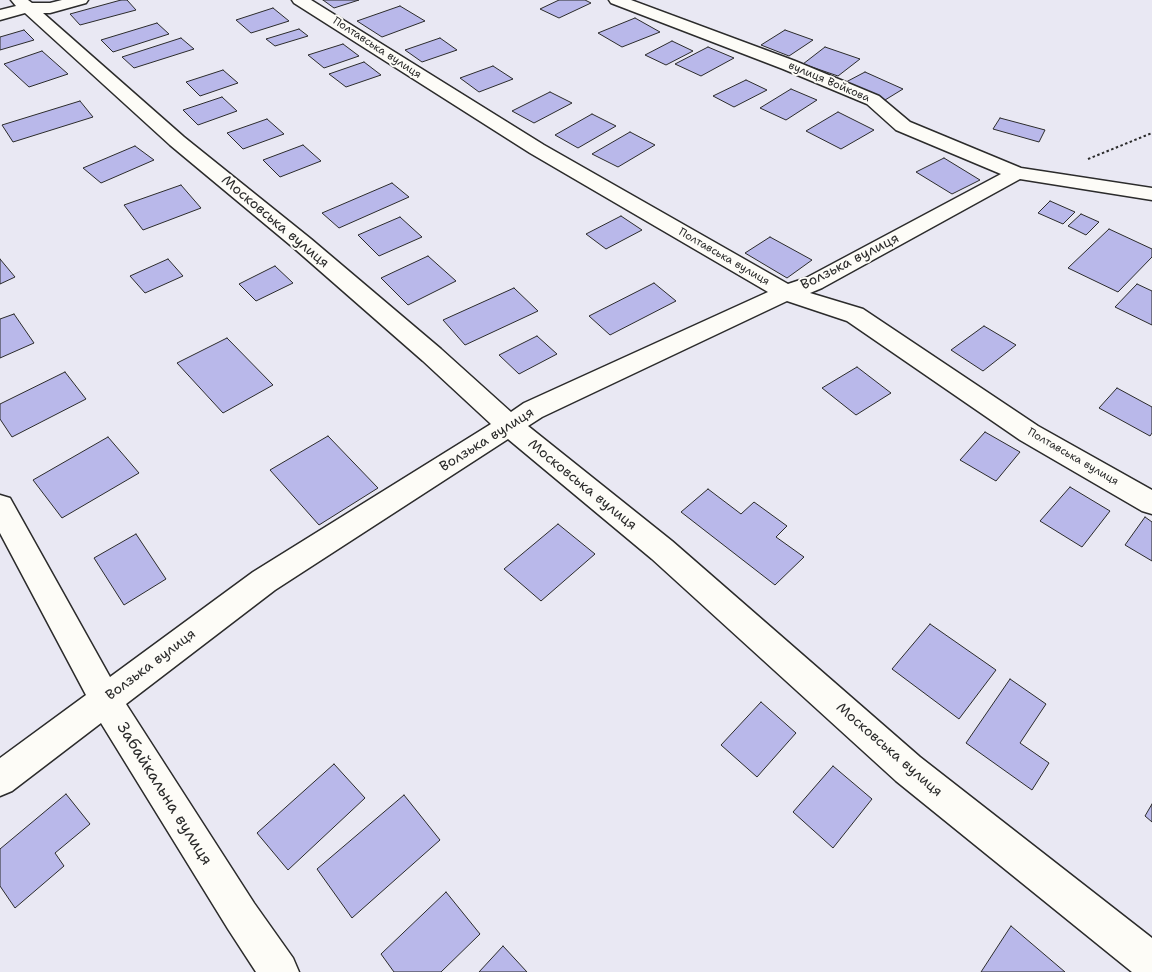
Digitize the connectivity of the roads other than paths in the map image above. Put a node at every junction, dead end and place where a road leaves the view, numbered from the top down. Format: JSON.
{"nodes":[{"id":1,"x":80,"y":0,"type":"edge"},
{"id":2,"x":300,"y":0,"type":"edge"},
{"id":3,"x":617,"y":0,"type":"edge"},
{"id":4,"x":23,"y":4,"type":"edge"},
{"id":5,"x":0,"y":16,"type":"edge"},
{"id":6,"x":1017,"y":173,"type":"junction"},
{"id":7,"x":1152,"y":194,"type":"edge"},
{"id":8,"x":786,"y":293,"type":"junction"},
{"id":9,"x":510,"y":426,"type":"junction"},
{"id":10,"x":1152,"y":503,"type":"edge"},
{"id":11,"x":0,"y":506,"type":"edge"},
{"id":12,"x":105,"y":699,"type":"junction"},
{"id":13,"x":0,"y":779,"type":"edge"},
{"id":14,"x":1152,"y":963,"type":"edge"},
{"id":15,"x":279,"y":972,"type":"edge"}],
"edges":[{"from":1,"to":4,"type":"street"},
{"from":2,"to":8,"type":"street","name":"Полтавська вулиця"},
{"from":3,"to":6,"type":"street","name":"вулиця Войкова"},
{"from":4,"to":5,"type":"street"},
{"from":4,"to":9,"type":"street","name":"Московська вулиця"},
{"from":6,"to":7,"type":"street","name":"вулиця Войкова"},
{"from":6,"to":8,"type":"street","name":"Волзька вулиця"},
{"from":8,"to":9,"type":"street","name":"Волзька вулиця"},
{"from":8,"to":10,"type":"street","name":"Полтавська вулиця"},
{"from":9,"to":12,"type":"street","name":"Волзька вулиця"},
{"from":9,"to":14,"type":"street","name":"Московська вулиця"},
{"from":11,"to":12,"type":"street","name":"Забайкальна вулиця"},
{"from":12,"to":13,"type":"street","name":"Волзька вулиця"},
{"from":12,"to":15,"type":"street","name":"Забайкальна вулиця"}]}
